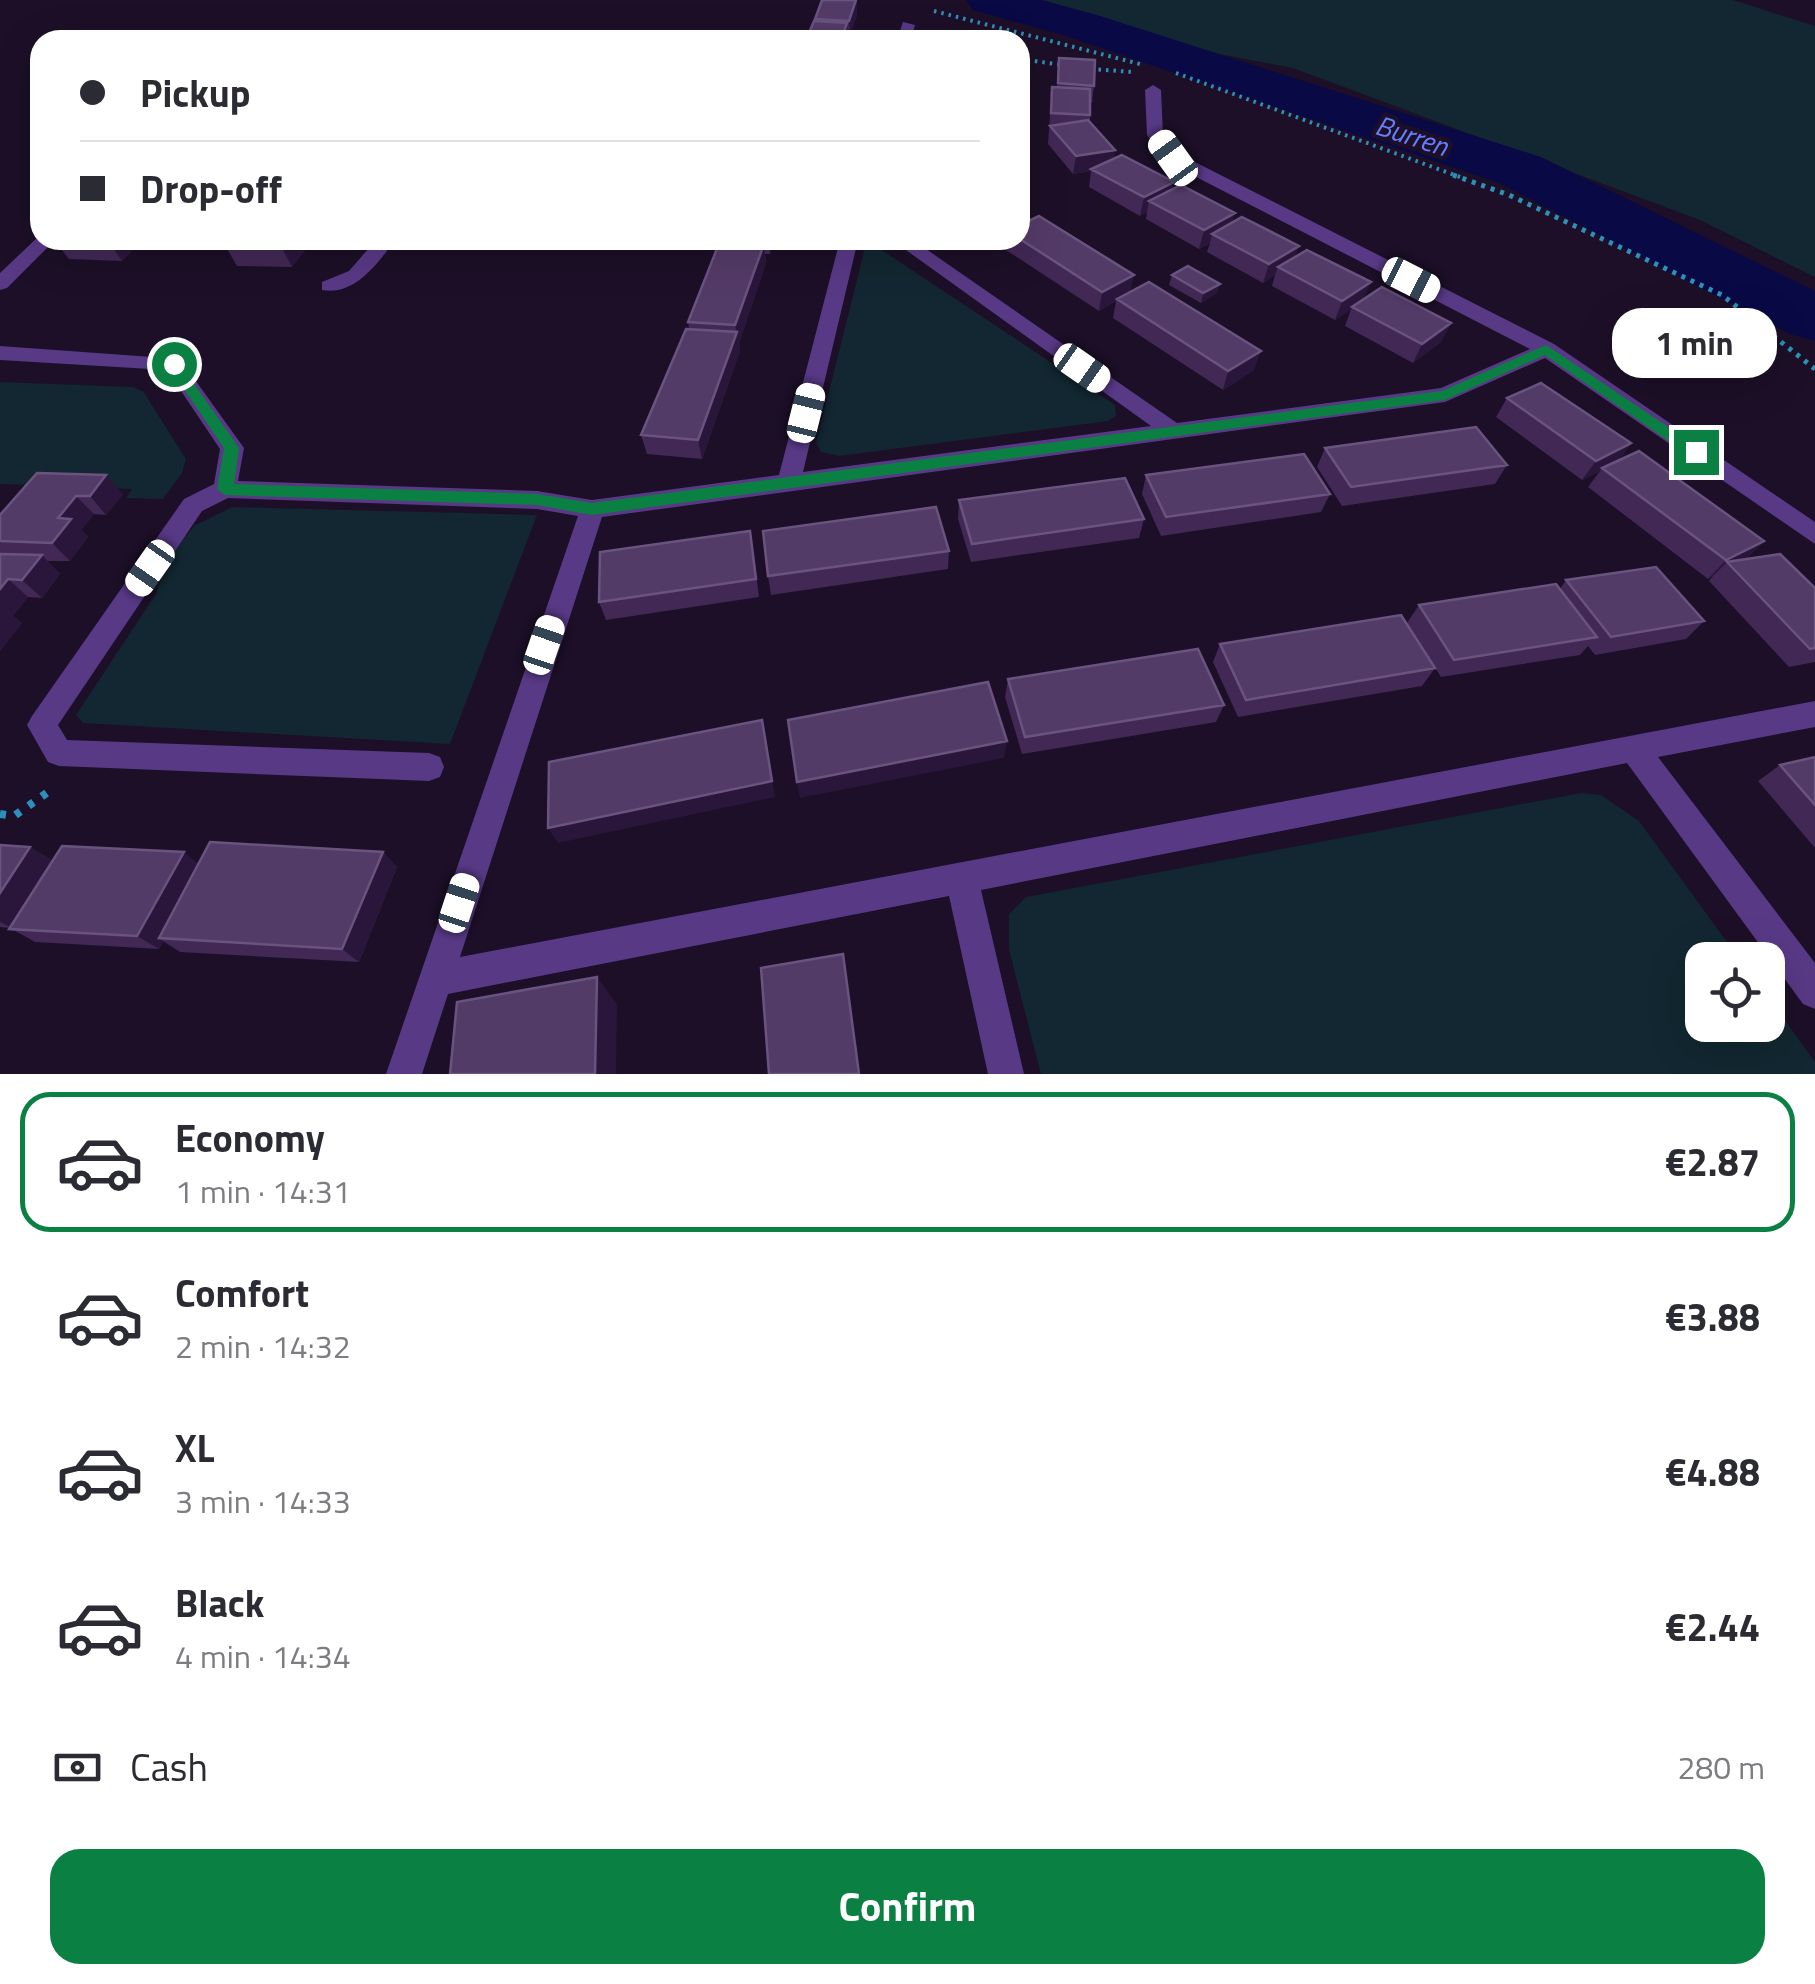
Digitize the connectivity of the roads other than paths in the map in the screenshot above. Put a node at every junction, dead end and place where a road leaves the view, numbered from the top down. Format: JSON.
{"nodes":[{"id":1,"x":1152,"y":83,"type":"road end"},
{"id":2,"x":36,"y":250,"type":"edge"},
{"id":3,"x":378,"y":250,"type":"edge"},
{"id":4,"x":846,"y":250,"type":"edge"},
{"id":5,"x":915,"y":250,"type":"edge"},
{"id":6,"x":0,"y":284,"type":"edge"},
{"id":7,"x":329,"y":286,"type":"dead end"},
{"id":8,"x":1546,"y":349,"type":"junction"},
{"id":9,"x":0,"y":353,"type":"edge"},
{"id":10,"x":1172,"y":431,"type":"junction"},
{"id":11,"x":789,"y":483,"type":"junction"},
{"id":12,"x":225,"y":489,"type":"junction"},
{"id":13,"x":592,"y":509,"type":"junction"},
{"id":14,"x":1815,"y":535,"type":"edge"},
{"id":15,"x":1815,"y":714,"type":"edge"},
{"id":16,"x":1632,"y":746,"type":"junction"},
{"id":17,"x":429,"y":767,"type":"dead end"},
{"id":18,"x":962,"y":880,"type":"junction"},
{"id":19,"x":434,"y":979,"type":"junction"},
{"id":20,"x":1815,"y":992,"type":"edge"},
{"id":21,"x":404,"y":1074,"type":"edge"},
{"id":22,"x":1006,"y":1074,"type":"edge"}],
"edges":[{"from":1,"to":8,"type":"street"},
{"from":2,"to":6,"type":"street"},
{"from":3,"to":7,"type":"street"},
{"from":4,"to":11,"type":"street"},
{"from":5,"to":10,"type":"street"},
{"from":8,"to":10,"type":"street"},
{"from":8,"to":14,"type":"street"},
{"from":9,"to":12,"type":"street"},
{"from":10,"to":11,"type":"street"},
{"from":11,"to":13,"type":"street"},
{"from":12,"to":13,"type":"street"},
{"from":12,"to":17,"type":"street"},
{"from":13,"to":19,"type":"street"},
{"from":15,"to":16,"type":"street"},
{"from":16,"to":18,"type":"street"},
{"from":16,"to":20,"type":"street"},
{"from":18,"to":19,"type":"street"},
{"from":18,"to":22,"type":"street"},
{"from":19,"to":21,"type":"street"}]}
